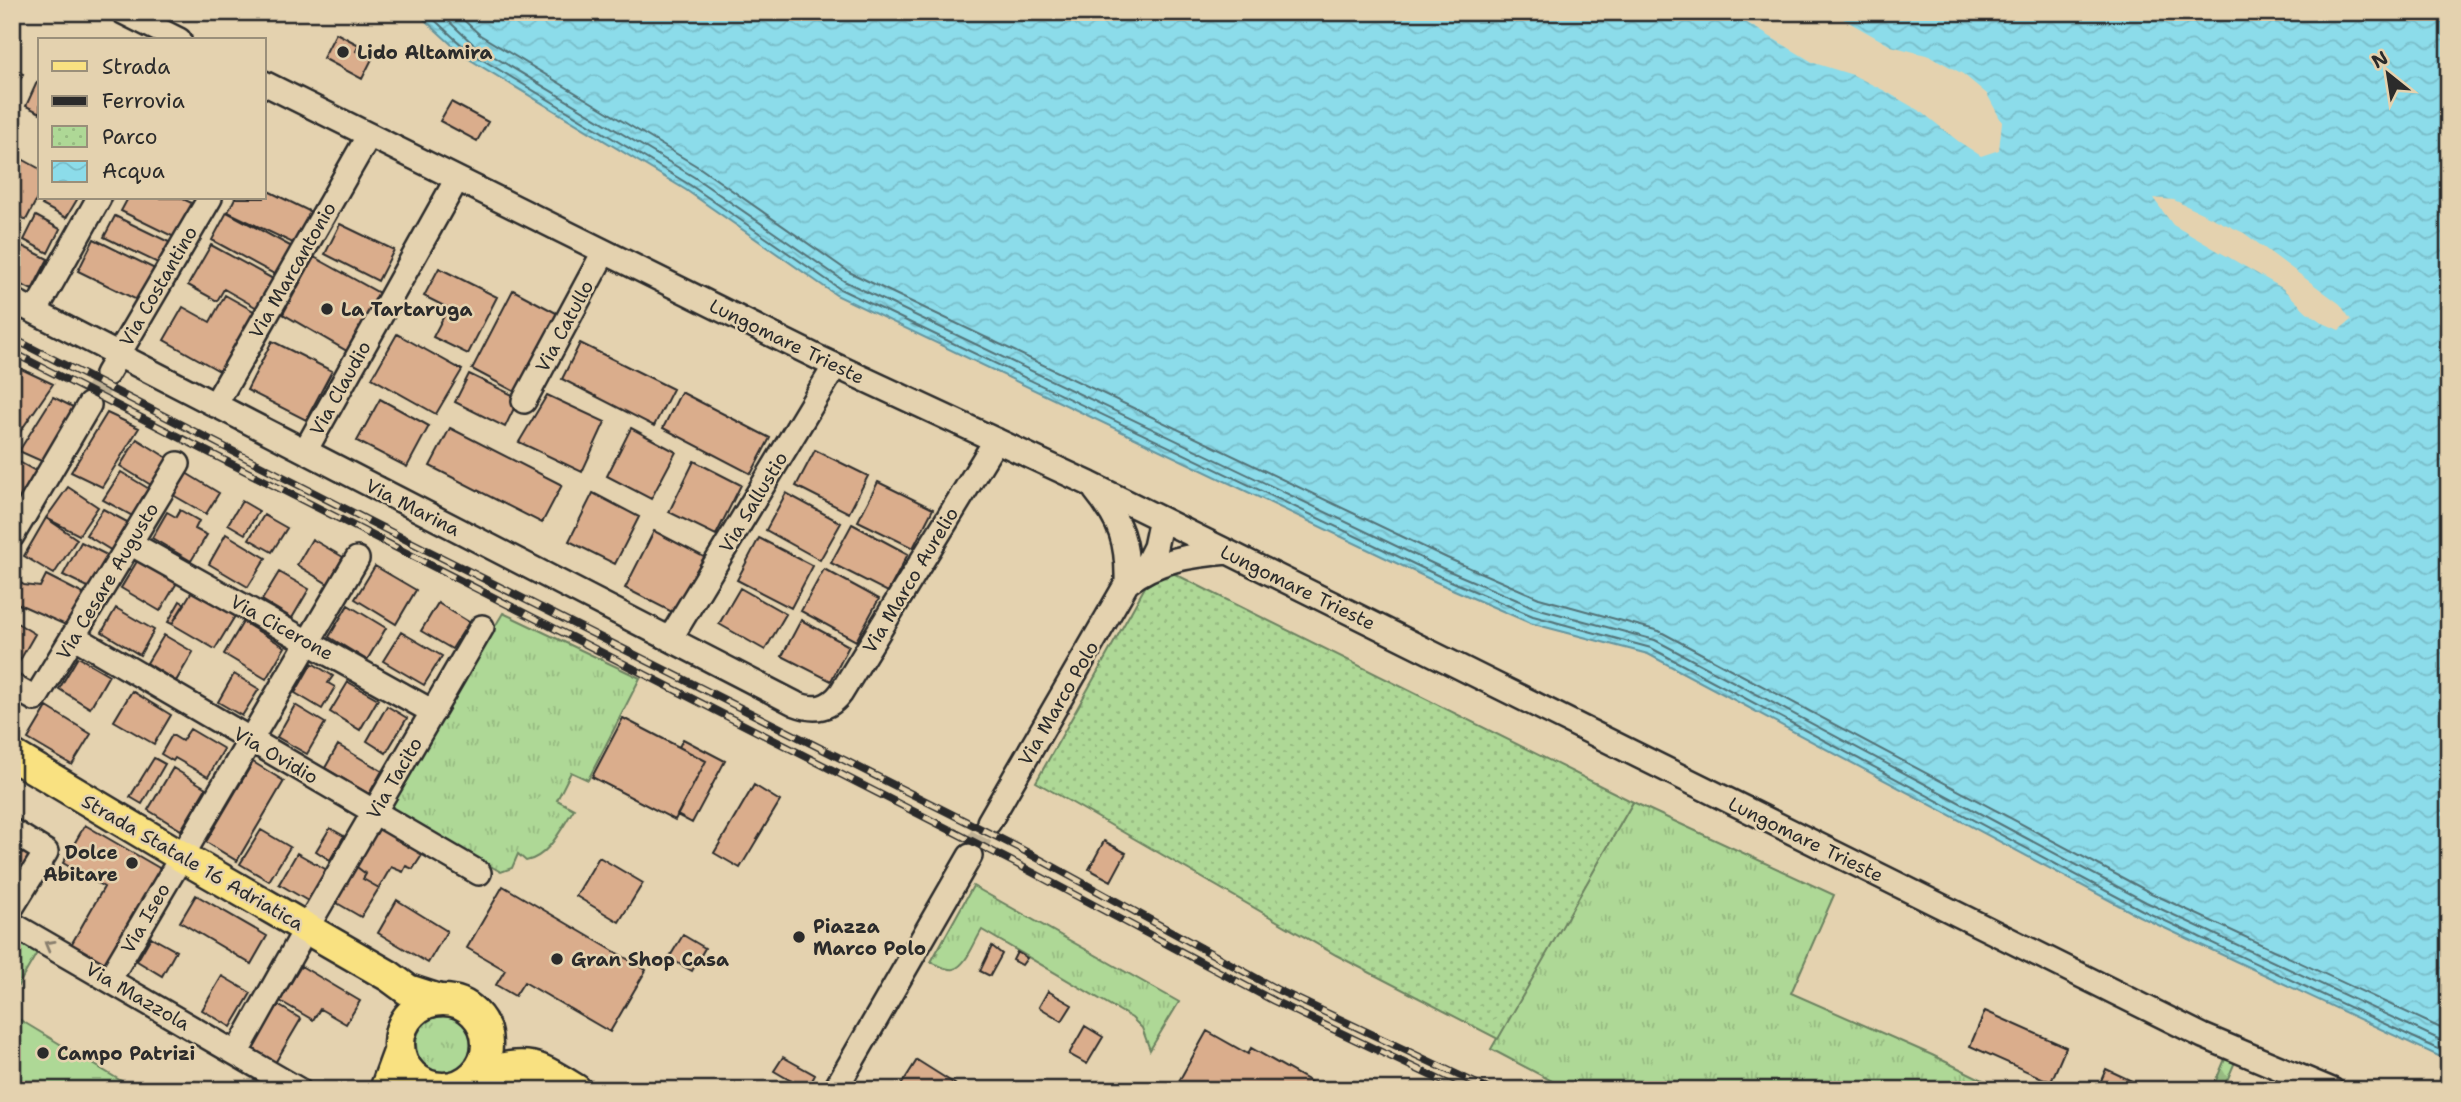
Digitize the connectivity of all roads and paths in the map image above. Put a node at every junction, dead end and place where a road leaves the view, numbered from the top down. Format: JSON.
{"nodes":[{"id":1,"x":123,"y":12,"type":"edge"},
{"id":2,"x":175,"y":38,"type":"edge"},
{"id":3,"x":267,"y":91,"type":"edge"},
{"id":4,"x":369,"y":135,"type":"junction"},
{"id":5,"x":457,"y":179,"type":"junction"},
{"id":6,"x":98,"y":200,"type":"edge"},
{"id":7,"x":208,"y":200,"type":"edge"},
{"id":8,"x":604,"y":252,"type":"junction"},
{"id":9,"x":12,"y":300,"type":"edge"},
{"id":10,"x":36,"y":312,"type":"junction"},
{"id":11,"x":112,"y":365,"type":"junction"},
{"id":12,"x":835,"y":366,"type":"junction"},
{"id":13,"x":524,"y":401,"type":"dead end"},
{"id":14,"x":89,"y":405,"type":"tunnel mouth"},
{"id":15,"x":215,"y":405,"type":"junction"},
{"id":16,"x":996,"y":440,"type":"junction"},
{"id":17,"x":305,"y":452,"type":"junction"},
{"id":18,"x":178,"y":464,"type":"dead end"},
{"id":19,"x":1090,"y":484,"type":"junction"},
{"id":20,"x":1161,"y":519,"type":"junction"},
{"id":21,"x":12,"y":537,"type":"edge"},
{"id":22,"x":130,"y":543,"type":"junction"},
{"id":23,"x":1228,"y":552,"type":"junction"},
{"id":24,"x":357,"y":559,"type":"dead end"},
{"id":25,"x":1132,"y":571,"type":"junction"},
{"id":26,"x":482,"y":627,"type":"dead end"},
{"id":27,"x":73,"y":636,"type":"junction"},
{"id":28,"x":670,"y":639,"type":"junction"},
{"id":29,"x":308,"y":642,"type":"junction"},
{"id":30,"x":12,"y":686,"type":"edge"},
{"id":31,"x":815,"y":709,"type":"joint"},
{"id":32,"x":433,"y":712,"type":"junction"},
{"id":33,"x":250,"y":740,"type":"junction"},
{"id":34,"x":12,"y":755,"type":"edge"},
{"id":35,"x":374,"y":812,"type":"junction"},
{"id":36,"x":989,"y":822,"type":"tunnel mouth"},
{"id":37,"x":12,"y":831,"type":"edge"},
{"id":38,"x":181,"y":856,"type":"junction"},
{"id":39,"x":970,"y":856,"type":"tunnel mouth"},
{"id":40,"x":479,"y":873,"type":"dead end"},
{"id":41,"x":12,"y":907,"type":"edge"},
{"id":42,"x":12,"y":924,"type":"edge"},
{"id":43,"x":306,"y":929,"type":"junction"},
{"id":44,"x":374,"y":969,"type":"junction"},
{"id":45,"x":109,"y":980,"type":"junction"},
{"id":46,"x":439,"y":1000,"type":"junction"},
{"id":47,"x":485,"y":1028,"type":"junction"},
{"id":48,"x":400,"y":1042,"type":"junction"},
{"id":49,"x":237,"y":1052,"type":"junction"},
{"id":50,"x":541,"y":1069,"type":"junction"},
{"id":51,"x":474,"y":1076,"type":"junction"},
{"id":52,"x":429,"y":1089,"type":"edge"},
{"id":53,"x":299,"y":1090,"type":"edge"},
{"id":54,"x":385,"y":1090,"type":"edge"},
{"id":55,"x":576,"y":1090,"type":"edge"},
{"id":56,"x":835,"y":1090,"type":"edge"},
{"id":57,"x":2332,"y":1090,"type":"edge"}],
"edges":[{"from":1,"to":2,"type":"street"},
{"from":3,"to":4,"type":"street","name":"Lungomare Trieste"},
{"from":4,"to":5,"type":"street","name":"Lungomare Trieste"},
{"from":4,"to":15,"type":"street","name":"Via Marcantonio"},
{"from":5,"to":8,"type":"street","name":"Lungomare Trieste"},
{"from":5,"to":17,"type":"street","name":"Via Claudio"},
{"from":6,"to":10,"type":"street"},
{"from":7,"to":11,"type":"street","name":"Via Costantino"},
{"from":8,"to":12,"type":"street","name":"Lungomare Trieste"},
{"from":8,"to":13,"type":"street","name":"Via Catullo"},
{"from":9,"to":10,"type":"street","name":"Via Marina"},
{"from":10,"to":11,"type":"street","name":"Via Marina"},
{"from":11,"to":15,"type":"street","name":"Via Marina"},
{"from":12,"to":16,"type":"street","name":"Lungomare Trieste"},
{"from":12,"to":28,"type":"street","name":"Via Sallustio"},
{"from":14,"to":21,"type":"street"},
{"from":15,"to":17,"type":"street","name":"Via Marina"},
{"from":16,"to":19,"type":"street","name":"Lungomare Trieste"},
{"from":16,"to":31,"type":"street","name":"Via Marco Aurelio"},
{"from":17,"to":28,"type":"street","name":"Via Marina"},
{"from":18,"to":22,"type":"street","name":"Via Cesare Augusto"},
{"from":19,"to":20,"type":"street","name":"Lungomare Trieste"},
{"from":19,"to":25,"type":"street"},
{"from":20,"to":23,"type":"street","name":"Lungomare Trieste"},
{"from":20,"to":25,"type":"street","name":"Via Marco Polo"},
{"from":22,"to":27,"type":"street","name":"Via Cesare Augusto"},
{"from":22,"to":29,"type":"street","name":"Via Cicerone"},
{"from":23,"to":25,"type":"street"},
{"from":23,"to":57,"type":"street","name":"Lungomare Trieste"},
{"from":24,"to":29,"type":"street","name":"Via Iseo"},
{"from":25,"to":36,"type":"street","name":"Via Marco Polo"},
{"from":26,"to":32,"type":"street","name":"Via Tacito"},
{"from":27,"to":30,"type":"street","name":"Via Cesare Augusto"},
{"from":27,"to":33,"type":"street","name":"Via Ovidio"},
{"from":28,"to":31,"type":"street","name":"Via Marina"},
{"from":29,"to":32,"type":"street","name":"Via Cicerone"},
{"from":29,"to":33,"type":"street","name":"Via Iseo"},
{"from":32,"to":35,"type":"street","name":"Via Tacito"},
{"from":33,"to":35,"type":"street","name":"Via Ovidio"},
{"from":33,"to":38,"type":"street","name":"Via Iseo"},
{"from":34,"to":38,"type":"main road","name":"Strada Statale 16 Adriatica"},
{"from":35,"to":40,"type":"street","name":"Via Ovidio"},
{"from":35,"to":43,"type":"street","name":"Via Tacito"},
{"from":37,"to":41,"type":"street"},
{"from":38,"to":43,"type":"main road","name":"Strada Statale 16 Adriatica"},
{"from":38,"to":45,"type":"street","name":"Via Iseo"},
{"from":39,"to":56,"type":"street"},
{"from":45,"to":42,"type":"street","name":"Via Mazzola","one_way":true},
{"from":43,"to":44,"type":"main road","name":"Strada Statale 16 Adriatica"},
{"from":43,"to":49,"type":"street","name":"Via Tacito"},
{"from":44,"to":46,"type":"main road","name":"Strada Statale 16 Adriatica"},
{"from":44,"to":48,"type":"main road"},
{"from":45,"to":49,"type":"street","name":"Via Mazzola"},
{"from":46,"to":47,"type":"main road"},
{"from":46,"to":48,"type":"main road"},
{"from":47,"to":50,"type":"main road"},
{"from":47,"to":51,"type":"main road"},
{"from":48,"to":52,"type":"main road"},
{"from":48,"to":54,"type":"main road"},
{"from":49,"to":53,"type":"street","name":"Via Mazzola"},
{"from":50,"to":51,"type":"main road"},
{"from":50,"to":55,"type":"main road"},
{"from":51,"to":52,"type":"main road"}]}
